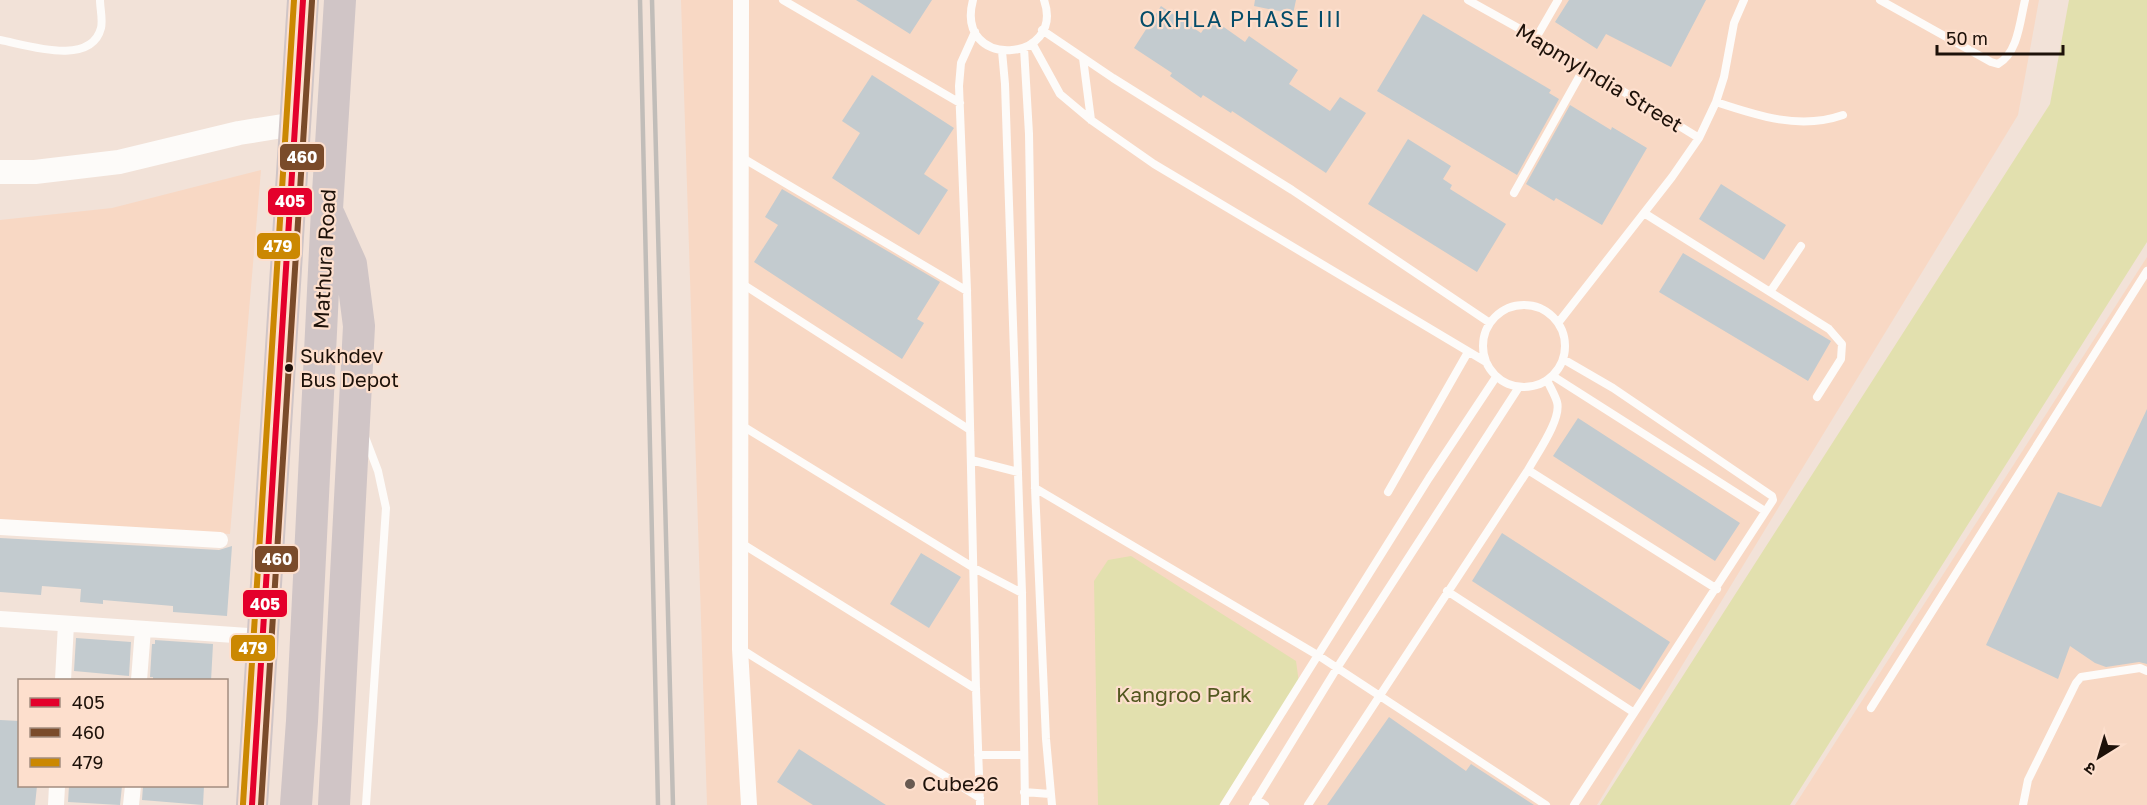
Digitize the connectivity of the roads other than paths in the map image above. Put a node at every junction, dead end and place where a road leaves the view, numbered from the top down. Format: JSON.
{"nodes":[{"id":1,"x":100,"y":0,"type":"edge"},
{"id":2,"x":303,"y":0,"type":"edge"},
{"id":3,"x":340,"y":0,"type":"edge"},
{"id":4,"x":741,"y":0,"type":"edge"},
{"id":5,"x":783,"y":0,"type":"edge"},
{"id":6,"x":973,"y":0,"type":"edge"},
{"id":7,"x":1044,"y":0,"type":"edge"},
{"id":8,"x":1468,"y":0,"type":"edge"},
{"id":9,"x":1558,"y":0,"type":"edge"},
{"id":10,"x":1744,"y":0,"type":"edge"},
{"id":11,"x":1880,"y":0,"type":"edge"},
{"id":12,"x":2025,"y":0,"type":"edge"},
{"id":13,"x":1042,"y":30,"type":"junction"},
{"id":14,"x":975,"y":32,"type":"junction"},
{"id":15,"x":1536,"y":38,"type":"junction"},
{"id":16,"x":0,"y":40,"type":"edge"},
{"id":17,"x":1028,"y":46,"type":"junction"},
{"id":18,"x":1002,"y":51,"type":"junction"},
{"id":19,"x":1083,"y":58,"type":"junction"},
{"id":20,"x":1584,"y":68,"type":"junction"},
{"id":21,"x":1716,"y":102,"type":"junction"},
{"id":22,"x":960,"y":103,"type":"junction"},
{"id":23,"x":1843,"y":115,"type":"dead end"},
{"id":24,"x":1091,"y":120,"type":"junction"},
{"id":25,"x":295,"y":124,"type":"junction"},
{"id":26,"x":1699,"y":138,"type":"junction"},
{"id":27,"x":741,"y":157,"type":"junction"},
{"id":28,"x":0,"y":172,"type":"edge"},
{"id":29,"x":1514,"y":193,"type":"dead end"},
{"id":30,"x":327,"y":209,"type":"junction"},
{"id":31,"x":1644,"y":213,"type":"junction"},
{"id":32,"x":1801,"y":246,"type":"dead end"},
{"id":33,"x":2147,"y":270,"type":"edge"},
{"id":34,"x":741,"y":283,"type":"junction"},
{"id":35,"x":967,"y":291,"type":"junction"},
{"id":36,"x":1770,"y":292,"type":"junction"},
{"id":37,"x":1490,"y":323,"type":"junction"},
{"id":38,"x":1558,"y":323,"type":"junction"},
{"id":39,"x":1468,"y":352,"type":"junction"},
{"id":40,"x":1563,"y":359,"type":"junction"},
{"id":41,"x":1486,"y":362,"type":"junction"},
{"id":42,"x":1496,"y":377,"type":"junction"},
{"id":43,"x":1550,"y":378,"type":"junction"},
{"id":44,"x":1519,"y":387,"type":"junction"},
{"id":45,"x":1817,"y":397,"type":"dead end"},
{"id":46,"x":354,"y":412,"type":"junction"},
{"id":47,"x":741,"y":425,"type":"junction"},
{"id":48,"x":970,"y":430,"type":"junction"},
{"id":49,"x":971,"y":460,"type":"junction"},
{"id":50,"x":1528,"y":470,"type":"junction"},
{"id":51,"x":1018,"y":472,"type":"junction"},
{"id":52,"x":1035,"y":488,"type":"junction"},
{"id":53,"x":1388,"y":492,"type":"dead end"},
{"id":54,"x":1765,"y":511,"type":"junction"},
{"id":55,"x":0,"y":527,"type":"edge"},
{"id":56,"x":220,"y":540,"type":"dead end"},
{"id":57,"x":741,"y":543,"type":"junction"},
{"id":58,"x":974,"y":568,"type":"junction"},
{"id":59,"x":1717,"y":588,"type":"junction"},
{"id":60,"x":1447,"y":591,"type":"junction"},
{"id":61,"x":1022,"y":593,"type":"junction"},
{"id":62,"x":0,"y":619,"type":"edge"},
{"id":63,"x":66,"y":624,"type":"junction"},
{"id":64,"x":143,"y":629,"type":"junction"},
{"id":65,"x":262,"y":637,"type":"junction"},
{"id":66,"x":740,"y":649,"type":"junction"},
{"id":67,"x":1319,"y":656,"type":"junction"},
{"id":68,"x":1336,"y":668,"type":"junction"},
{"id":69,"x":2147,"y":671,"type":"edge"},
{"id":70,"x":63,"y":679,"type":"edge"},
{"id":71,"x":139,"y":679,"type":"edge"},
{"id":72,"x":976,"y":689,"type":"junction"},
{"id":73,"x":1378,"y":696,"type":"junction"},
{"id":74,"x":1870,"y":708,"type":"dead end"},
{"id":75,"x":1633,"y":712,"type":"junction"},
{"id":76,"x":978,"y":755,"type":"junction"},
{"id":77,"x":1024,"y":755,"type":"junction"},
{"id":78,"x":57,"y":787,"type":"edge"},
{"id":79,"x":133,"y":787,"type":"edge"},
{"id":80,"x":1024,"y":792,"type":"junction"},
{"id":81,"x":1050,"y":794,"type":"junction"},
{"id":82,"x":980,"y":802,"type":"edge"},
{"id":83,"x":1255,"y":802,"type":"edge"},
{"id":84,"x":56,"y":805,"type":"edge"},
{"id":85,"x":131,"y":805,"type":"edge"},
{"id":86,"x":252,"y":805,"type":"edge"},
{"id":87,"x":296,"y":805,"type":"edge"},
{"id":88,"x":334,"y":805,"type":"edge"},
{"id":89,"x":366,"y":805,"type":"edge"},
{"id":90,"x":749,"y":805,"type":"edge"},
{"id":91,"x":1025,"y":805,"type":"edge"},
{"id":92,"x":1052,"y":805,"type":"edge"},
{"id":93,"x":1224,"y":805,"type":"edge"},
{"id":94,"x":1265,"y":805,"type":"edge"},
{"id":95,"x":1308,"y":805,"type":"edge"},
{"id":96,"x":1546,"y":805,"type":"edge"},
{"id":97,"x":1574,"y":805,"type":"edge"},
{"id":98,"x":2023,"y":805,"type":"edge"}],
"edges":[{"from":1,"to":16,"type":"lane"},
{"from":2,"to":25,"type":"highway","name":"Mathura Road"},
{"from":3,"to":30,"type":"highway","name":"Mathura Road"},
{"from":4,"to":27,"type":"street"},
{"from":5,"to":22,"type":"lane"},
{"from":6,"to":14,"type":"lane"},
{"from":7,"to":13,"type":"lane"},
{"from":8,"to":15,"type":"lane","name":"MapmyIndia Street"},
{"from":9,"to":15,"type":"lane"},
{"from":10,"to":21,"type":"lane"},
{"from":11,"to":12,"type":"lane"},
{"from":13,"to":17,"type":"lane"},
{"from":13,"to":19,"type":"lane"},
{"from":14,"to":18,"type":"lane"},
{"from":14,"to":22,"type":"lane"},
{"from":15,"to":20,"type":"lane","name":"MapmyIndia Street"},
{"from":17,"to":18,"type":"lane"},
{"from":17,"to":24,"type":"lane"},
{"from":17,"to":52,"type":"lane"},
{"from":18,"to":51,"type":"lane"},
{"from":19,"to":24,"type":"lane"},
{"from":19,"to":37,"type":"lane"},
{"from":20,"to":26,"type":"lane","name":"MapmyIndia Street"},
{"from":20,"to":29,"type":"lane"},
{"from":21,"to":23,"type":"lane"},
{"from":21,"to":26,"type":"lane"},
{"from":22,"to":35,"type":"lane"},
{"from":24,"to":39,"type":"lane"},
{"from":25,"to":28,"type":"street"},
{"from":25,"to":65,"type":"highway","name":"Mathura Road"},
{"from":26,"to":31,"type":"lane"},
{"from":27,"to":34,"type":"street"},
{"from":27,"to":35,"type":"lane"},
{"from":30,"to":46,"type":"highway"},
{"from":30,"to":87,"type":"highway","name":"Mathura Road"},
{"from":31,"to":36,"type":"lane"},
{"from":31,"to":38,"type":"lane"},
{"from":32,"to":36,"type":"lane"},
{"from":33,"to":74,"type":"lane"},
{"from":34,"to":47,"type":"street"},
{"from":34,"to":48,"type":"lane"},
{"from":35,"to":48,"type":"lane"},
{"from":36,"to":45,"type":"lane"},
{"from":37,"to":38,"type":"lane"},
{"from":37,"to":41,"type":"lane"},
{"from":38,"to":40,"type":"lane"},
{"from":39,"to":41,"type":"lane"},
{"from":39,"to":53,"type":"lane"},
{"from":40,"to":43,"type":"lane"},
{"from":40,"to":54,"type":"lane"},
{"from":41,"to":42,"type":"lane"},
{"from":42,"to":44,"type":"lane"},
{"from":42,"to":67,"type":"lane"},
{"from":43,"to":44,"type":"lane"},
{"from":43,"to":50,"type":"lane"},
{"from":43,"to":54,"type":"lane"},
{"from":44,"to":68,"type":"lane"},
{"from":46,"to":88,"type":"highway"},
{"from":46,"to":89,"type":"lane"},
{"from":47,"to":57,"type":"street"},
{"from":47,"to":58,"type":"lane"},
{"from":48,"to":49,"type":"lane"},
{"from":49,"to":51,"type":"lane"},
{"from":49,"to":58,"type":"lane"},
{"from":50,"to":59,"type":"lane"},
{"from":50,"to":60,"type":"lane"},
{"from":51,"to":61,"type":"lane"},
{"from":52,"to":67,"type":"lane"},
{"from":52,"to":81,"type":"lane"},
{"from":54,"to":59,"type":"lane"},
{"from":55,"to":56,"type":"street"},
{"from":57,"to":66,"type":"street"},
{"from":57,"to":72,"type":"lane"},
{"from":58,"to":61,"type":"lane"},
{"from":58,"to":72,"type":"lane"},
{"from":59,"to":75,"type":"lane"},
{"from":60,"to":73,"type":"lane"},
{"from":60,"to":75,"type":"lane"},
{"from":61,"to":77,"type":"lane"},
{"from":62,"to":63,"type":"street"},
{"from":63,"to":64,"type":"street"},
{"from":63,"to":70,"type":"street"},
{"from":64,"to":65,"type":"street"},
{"from":64,"to":71,"type":"street"},
{"from":65,"to":86,"type":"highway","name":"Mathura Road"},
{"from":66,"to":82,"type":"lane"},
{"from":66,"to":90,"type":"street"},
{"from":67,"to":68,"type":"lane"},
{"from":67,"to":93,"type":"lane"},
{"from":68,"to":73,"type":"lane"},
{"from":68,"to":83,"type":"lane"},
{"from":69,"to":98,"type":"lane"},
{"from":72,"to":76,"type":"lane"},
{"from":73,"to":95,"type":"lane"},
{"from":73,"to":96,"type":"lane"},
{"from":75,"to":97,"type":"lane"},
{"from":76,"to":77,"type":"lane"},
{"from":76,"to":82,"type":"lane"},
{"from":77,"to":80,"type":"lane"},
{"from":78,"to":84,"type":"street"},
{"from":79,"to":85,"type":"street"},
{"from":80,"to":81,"type":"lane"},
{"from":80,"to":91,"type":"lane"},
{"from":81,"to":92,"type":"lane"},
{"from":83,"to":94,"type":"lane"}]}
